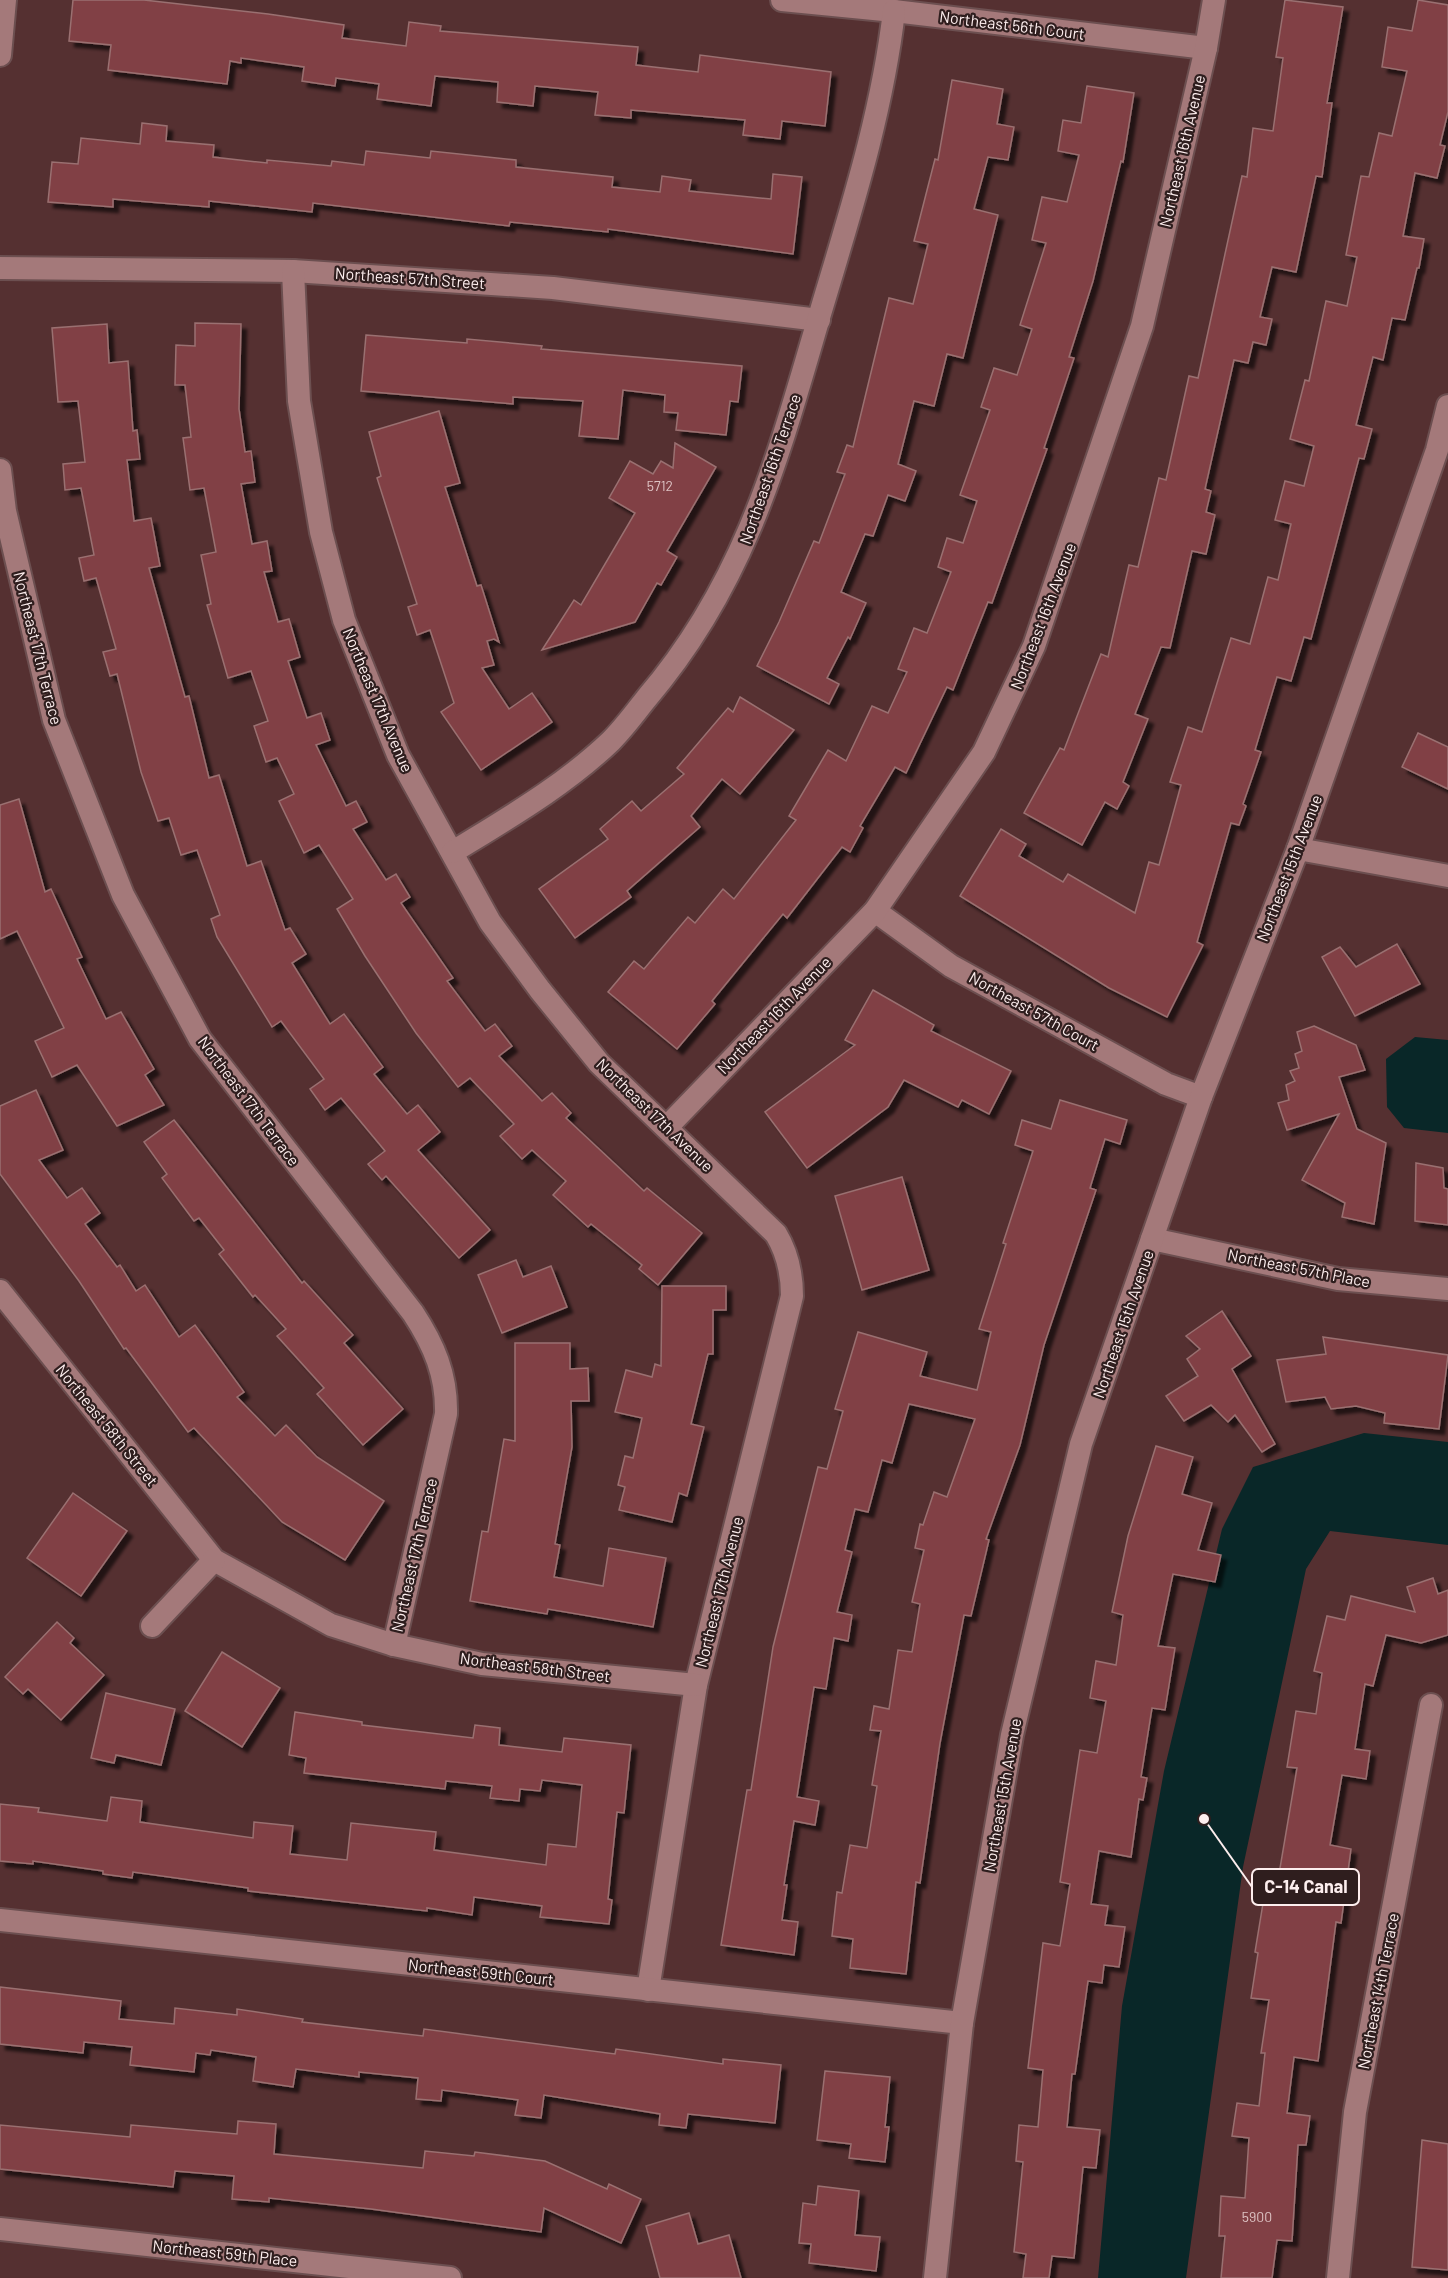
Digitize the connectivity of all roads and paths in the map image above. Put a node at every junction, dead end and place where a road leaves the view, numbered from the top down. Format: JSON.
{"nodes":[{"id":1,"x":5,"y":0,"type":"edge"},
{"id":2,"x":782,"y":0,"type":"edge"},
{"id":3,"x":1214,"y":0,"type":"edge"},
{"id":4,"x":894,"y":10,"type":"junction"},
{"id":5,"x":1206,"y":48,"type":"junction"},
{"id":6,"x":0,"y":55,"type":"edge"},
{"id":7,"x":0,"y":268,"type":"edge"},
{"id":8,"x":293,"y":271,"type":"junction"},
{"id":9,"x":819,"y":320,"type":"junction"},
{"id":10,"x":1448,"y":406,"type":"edge"},
{"id":11,"x":1442,"y":451,"type":"edge"},
{"id":12,"x":0,"y":470,"type":"edge"},
{"id":13,"x":1298,"y":849,"type":"junction"},
{"id":14,"x":453,"y":852,"type":"junction"},
{"id":15,"x":1448,"y":876,"type":"edge"},
{"id":16,"x":875,"y":911,"type":"junction"},
{"id":17,"x":1201,"y":1097,"type":"junction"},
{"id":18,"x":668,"y":1127,"type":"junction"},
{"id":19,"x":1152,"y":1239,"type":"junction"},
{"id":20,"x":1448,"y":1289,"type":"edge"},
{"id":21,"x":0,"y":1290,"type":"edge"},
{"id":22,"x":214,"y":1560,"type":"junction"},
{"id":23,"x":152,"y":1626,"type":"dead end"},
{"id":24,"x":394,"y":1645,"type":"junction"},
{"id":25,"x":696,"y":1685,"type":"junction"},
{"id":26,"x":1431,"y":1705,"type":"dead end"},
{"id":27,"x":0,"y":1920,"type":"edge"},
{"id":28,"x":648,"y":1990,"type":"junction"},
{"id":29,"x":962,"y":2023,"type":"junction"},
{"id":30,"x":0,"y":2229,"type":"edge"},
{"id":31,"x":450,"y":2278,"type":"edge"},
{"id":32,"x":935,"y":2278,"type":"edge"},
{"id":33,"x":1338,"y":2278,"type":"edge"}],
"edges":[{"from":1,"to":6,"type":"street"},
{"from":2,"to":4,"type":"street","name":"Northeast 56th Court"},
{"from":3,"to":5,"type":"street","name":"Northeast 16th Avenue"},
{"from":4,"to":5,"type":"street","name":"Northeast 56th Court"},
{"from":4,"to":9,"type":"street","name":"Northeast 16th Terrace"},
{"from":5,"to":16,"type":"street","name":"Northeast 16th Avenue"},
{"from":7,"to":8,"type":"street","name":"Northeast 57th Street"},
{"from":8,"to":9,"type":"street","name":"Northeast 57th Street"},
{"from":8,"to":14,"type":"street","name":"Northeast 17th Avenue"},
{"from":9,"to":14,"type":"street","name":"Northeast 16th Terrace"},
{"from":10,"to":11,"type":"street","name":"Northeast 15th Avenue"},
{"from":11,"to":13,"type":"street","name":"Northeast 15th Avenue"},
{"from":12,"to":24,"type":"street","name":"Northeast 17th Terrace"},
{"from":13,"to":15,"type":"street"},
{"from":13,"to":17,"type":"street","name":"Northeast 15th Avenue"},
{"from":14,"to":18,"type":"street","name":"Northeast 17th Avenue"},
{"from":16,"to":17,"type":"street","name":"Northeast 57th Court"},
{"from":16,"to":18,"type":"street","name":"Northeast 16th Avenue"},
{"from":17,"to":19,"type":"street","name":"Northeast 15th Avenue"},
{"from":18,"to":25,"type":"street","name":"Northeast 17th Avenue"},
{"from":19,"to":20,"type":"street","name":"Northeast 57th Place"},
{"from":19,"to":29,"type":"street","name":"Northeast 15th Avenue"},
{"from":21,"to":22,"type":"street","name":"Northeast 58th Street"},
{"from":22,"to":23,"type":"street"},
{"from":22,"to":24,"type":"street","name":"Northeast 58th Street"},
{"from":24,"to":25,"type":"street","name":"Northeast 58th Street"},
{"from":25,"to":28,"type":"street","name":"Northeast 17th Avenue"},
{"from":26,"to":33,"type":"street","name":"Northeast 14th Terrace"},
{"from":27,"to":28,"type":"street","name":"Northeast 59th Court"},
{"from":28,"to":29,"type":"street","name":"Northeast 59th Court"},
{"from":29,"to":32,"type":"street","name":"Northeast 15th Avenue"},
{"from":30,"to":31,"type":"street","name":"Northeast 59th Place"}]}
